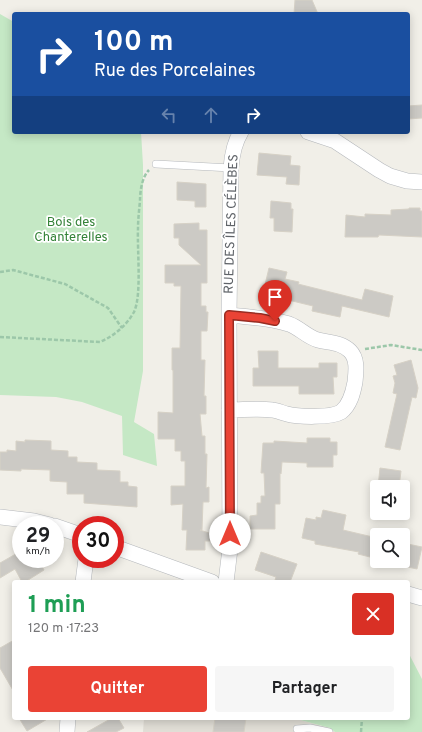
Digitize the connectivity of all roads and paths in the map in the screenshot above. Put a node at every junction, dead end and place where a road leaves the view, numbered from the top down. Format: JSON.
{"nodes":[{"id":1,"x":240,"y":134,"type":"edge"},
{"id":2,"x":314,"y":134,"type":"edge"},
{"id":3,"x":156,"y":164,"type":"joint"},
{"id":4,"x":231,"y":168,"type":"junction"},
{"id":5,"x":422,"y":182,"type":"edge"},
{"id":6,"x":0,"y":272,"type":"edge"},
{"id":7,"x":229,"y":315,"type":"junction"},
{"id":8,"x":122,"y":328,"type":"junction"},
{"id":9,"x":0,"y":337,"type":"edge"},
{"id":10,"x":422,"y":350,"type":"edge"},
{"id":11,"x":350,"y":351,"type":"junction"},
{"id":12,"x":229,"y":410,"type":"junction"},
{"id":13,"x":0,"y":516,"type":"edge"},
{"id":14,"x":12,"y":518,"type":"edge"},
{"id":15,"x":124,"y":551,"type":"edge"},
{"id":16,"x":84,"y":568,"type":"edge"},
{"id":17,"x":82,"y":580,"type":"edge"},
{"id":18,"x":206,"y":580,"type":"edge"},
{"id":19,"x":226,"y":580,"type":"edge"},
{"id":20,"x":410,"y":595,"type":"edge"},
{"id":21,"x":422,"y":598,"type":"edge"},
{"id":22,"x":68,"y":720,"type":"edge"},
{"id":23,"x":362,"y":720,"type":"edge"},
{"id":24,"x":297,"y":729,"type":"dead end"},
{"id":25,"x":67,"y":732,"type":"edge"},
{"id":26,"x":329,"y":732,"type":"edge"},
{"id":27,"x":361,"y":732,"type":"edge"}],
"edges":[{"from":1,"to":4,"type":"street","name":"RUE DES ÎLES CÉLÈBES"},
{"from":2,"to":5,"type":"street"},
{"from":3,"to":4,"type":"lane"},
{"from":3,"to":8,"type":"path"},
{"from":4,"to":7,"type":"street","name":"RUE DES ÎLES CÉLÈBES"},
{"from":6,"to":8,"type":"path"},
{"from":7,"to":11,"type":"street"},
{"from":7,"to":12,"type":"street","name":"RUE DES ÎLES CÉLÈBES"},
{"from":8,"to":9,"type":"path"},
{"from":10,"to":11,"type":"path"},
{"from":11,"to":12,"type":"street"},
{"from":12,"to":19,"type":"street","name":"RUE DES ÎLES CÉLÈBES"},
{"from":13,"to":14,"type":"street"},
{"from":15,"to":18,"type":"street"},
{"from":16,"to":17,"type":"street"},
{"from":20,"to":21,"type":"street"},
{"from":22,"to":25,"type":"street"},
{"from":23,"to":27,"type":"path"},
{"from":24,"to":26,"type":"lane"}]}
